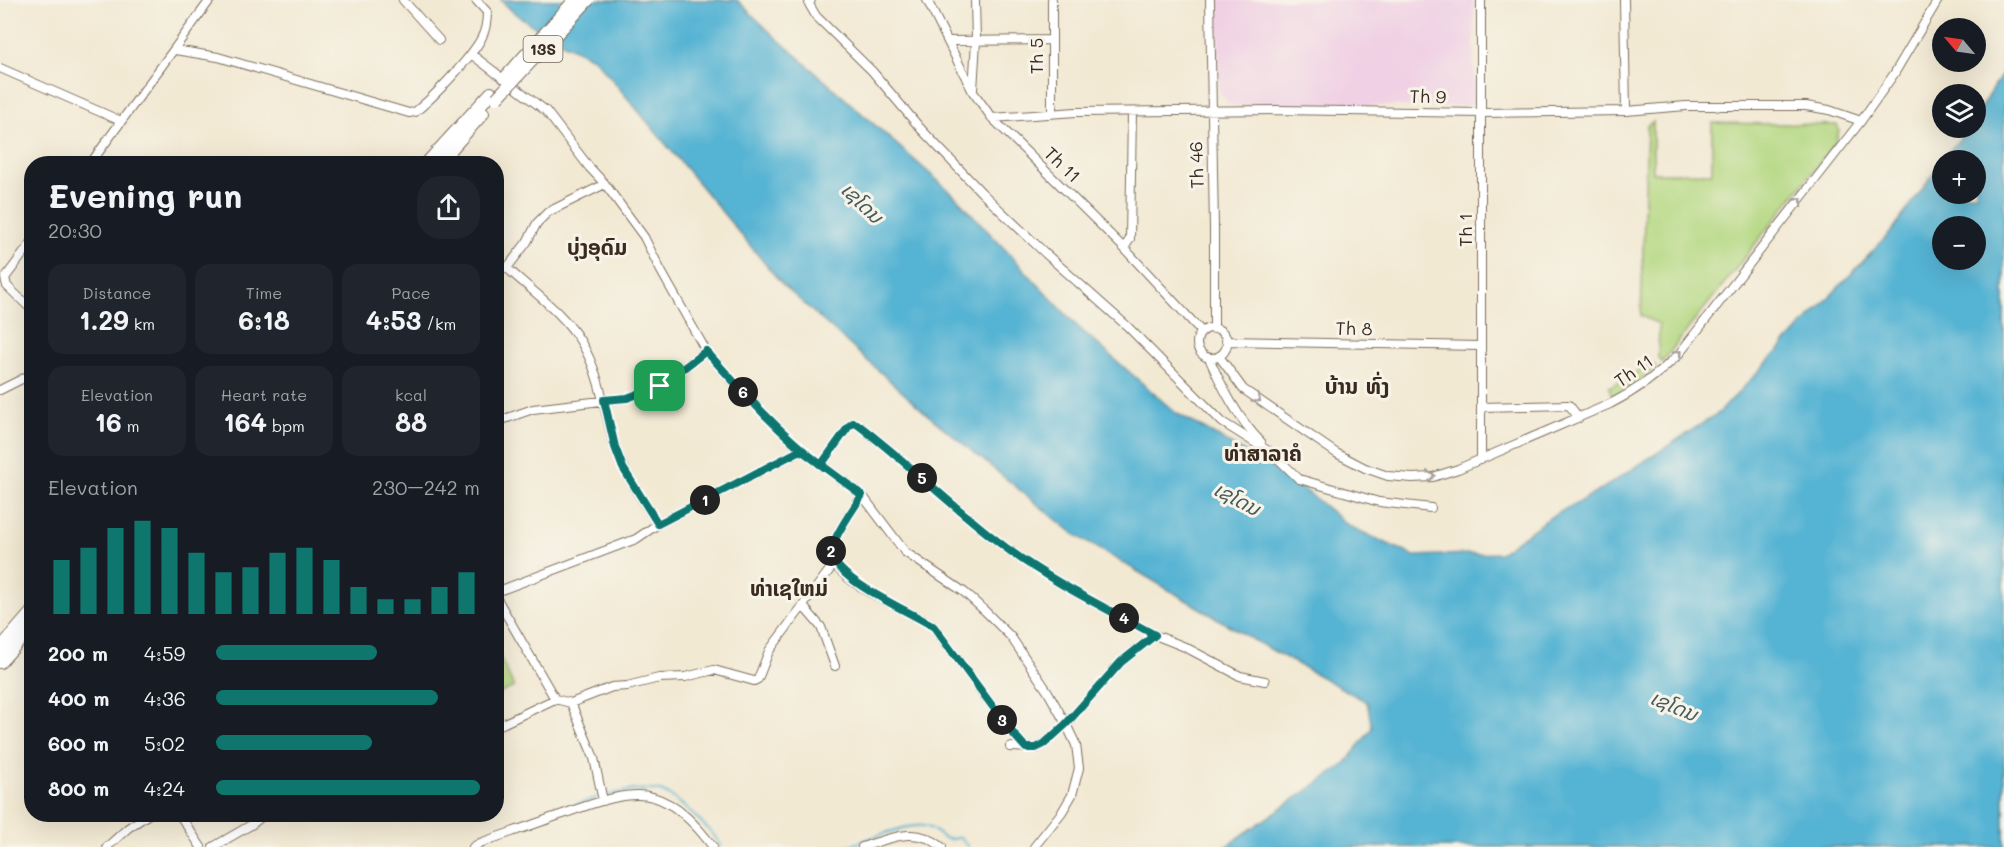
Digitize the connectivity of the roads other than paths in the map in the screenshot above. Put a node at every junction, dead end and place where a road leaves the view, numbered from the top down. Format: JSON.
{"nodes":[{"id":1,"x":210,"y":0,"type":"edge"},
{"id":2,"x":403,"y":0,"type":"edge"},
{"id":3,"x":476,"y":0,"type":"edge"},
{"id":4,"x":575,"y":0,"type":"edge"},
{"id":5,"x":588,"y":0,"type":"edge"},
{"id":6,"x":811,"y":0,"type":"edge"},
{"id":7,"x":927,"y":0,"type":"edge"},
{"id":8,"x":975,"y":0,"type":"edge"},
{"id":9,"x":1052,"y":0,"type":"edge"},
{"id":10,"x":1210,"y":0,"type":"edge"},
{"id":11,"x":1481,"y":0,"type":"edge"},
{"id":12,"x":1624,"y":0,"type":"edge"},
{"id":13,"x":1938,"y":0,"type":"edge"},
{"id":14,"x":439,"y":40,"type":"dead end"},
{"id":15,"x":1052,"y":40,"type":"junction"},
{"id":16,"x":948,"y":41,"type":"junction"},
{"id":17,"x":976,"y":42,"type":"junction"},
{"id":18,"x":175,"y":50,"type":"junction"},
{"id":19,"x":471,"y":54,"type":"junction"},
{"id":20,"x":0,"y":68,"type":"edge"},
{"id":21,"x":973,"y":92,"type":"junction"},
{"id":22,"x":494,"y":96,"type":"junction"},
{"id":23,"x":1211,"y":110,"type":"junction"},
{"id":24,"x":1626,"y":111,"type":"junction"},
{"id":25,"x":1053,"y":112,"type":"junction"},
{"id":26,"x":1132,"y":112,"type":"junction"},
{"id":27,"x":1482,"y":113,"type":"junction"},
{"id":28,"x":992,"y":117,"type":"junction"},
{"id":29,"x":121,"y":121,"type":"junction"},
{"id":30,"x":1861,"y":122,"type":"junction"},
{"id":31,"x":96,"y":156,"type":"edge"},
{"id":32,"x":434,"y":156,"type":"edge"},
{"id":33,"x":445,"y":156,"type":"edge"},
{"id":34,"x":605,"y":184,"type":"junction"},
{"id":35,"x":1124,"y":248,"type":"junction"},
{"id":36,"x":24,"y":252,"type":"edge"},
{"id":37,"x":507,"y":267,"type":"joint"},
{"id":38,"x":2,"y":281,"type":"edge"},
{"id":39,"x":24,"y":302,"type":"edge"},
{"id":40,"x":1214,"y":328,"type":"junction"},
{"id":41,"x":1202,"y":332,"type":"junction"},
{"id":42,"x":1226,"y":341,"type":"junction"},
{"id":43,"x":1480,"y":346,"type":"junction"},
{"id":44,"x":706,"y":351,"type":"junction"},
{"id":45,"x":1219,"y":356,"type":"junction"},
{"id":46,"x":1209,"y":358,"type":"junction"},
{"id":47,"x":24,"y":378,"type":"edge"},
{"id":48,"x":0,"y":390,"type":"edge"},
{"id":49,"x":604,"y":400,"type":"junction"},
{"id":50,"x":1481,"y":407,"type":"junction"},
{"id":51,"x":1579,"y":418,"type":"junction"},
{"id":52,"x":504,"y":419,"type":"edge"},
{"id":53,"x":801,"y":450,"type":"junction"},
{"id":54,"x":1273,"y":454,"type":"junction"},
{"id":55,"x":1481,"y":460,"type":"junction"},
{"id":56,"x":821,"y":465,"type":"junction"},
{"id":57,"x":862,"y":495,"type":"junction"},
{"id":58,"x":1431,"y":508,"type":"dead end"},
{"id":59,"x":658,"y":524,"type":"junction"},
{"id":60,"x":834,"y":564,"type":"junction"},
{"id":61,"x":504,"y":589,"type":"edge"},
{"id":62,"x":803,"y":606,"type":"junction"},
{"id":63,"x":504,"y":611,"type":"edge"},
{"id":64,"x":24,"y":621,"type":"edge"},
{"id":65,"x":1155,"y":635,"type":"junction"},
{"id":66,"x":24,"y":636,"type":"edge"},
{"id":67,"x":0,"y":649,"type":"edge"},
{"id":68,"x":0,"y":662,"type":"edge"},
{"id":69,"x":835,"y":666,"type":"dead end"},
{"id":70,"x":1265,"y":681,"type":"dead end"},
{"id":71,"x":555,"y":699,"type":"junction"},
{"id":72,"x":571,"y":703,"type":"junction"},
{"id":73,"x":504,"y":723,"type":"edge"},
{"id":74,"x":1066,"y":724,"type":"junction"},
{"id":75,"x":1010,"y":747,"type":"dead end"},
{"id":76,"x":1026,"y":748,"type":"junction"},
{"id":77,"x":603,"y":801,"type":"junction"},
{"id":78,"x":137,"y":822,"type":"edge"},
{"id":79,"x":185,"y":822,"type":"edge"},
{"id":80,"x":255,"y":822,"type":"edge"},
{"id":81,"x":107,"y":847,"type":"edge"},
{"id":82,"x":201,"y":847,"type":"edge"},
{"id":83,"x":213,"y":847,"type":"edge"},
{"id":84,"x":473,"y":847,"type":"edge"},
{"id":85,"x":712,"y":847,"type":"edge"},
{"id":86,"x":862,"y":847,"type":"edge"},
{"id":87,"x":942,"y":847,"type":"edge"},
{"id":88,"x":1034,"y":847,"type":"edge"}],
"edges":[{"from":1,"to":18,"type":"street"},
{"from":2,"to":14,"type":"street"},
{"from":3,"to":19,"type":"street"},
{"from":4,"to":22,"type":"highway","number":"13S","bridge":true},
{"from":5,"to":22,"type":"highway","number":"13S","bridge":true},
{"from":6,"to":54,"type":"street"},
{"from":7,"to":16,"type":"street","name":"Th 11"},
{"from":8,"to":17,"type":"street"},
{"from":9,"to":15,"type":"street","name":"Th 5"},
{"from":10,"to":23,"type":"street","name":"Th 46"},
{"from":11,"to":27,"type":"street","name":"Th 1"},
{"from":12,"to":24,"type":"street"},
{"from":13,"to":30,"type":"street","name":"Th 11"},
{"from":15,"to":17,"type":"street"},
{"from":15,"to":25,"type":"street","name":"Th 5"},
{"from":16,"to":17,"type":"street"},
{"from":16,"to":21,"type":"street","name":"Th 11"},
{"from":17,"to":21,"type":"street"},
{"from":18,"to":19,"type":"street"},
{"from":18,"to":29,"type":"street"},
{"from":19,"to":34,"type":"street"},
{"from":20,"to":29,"type":"street"},
{"from":21,"to":28,"type":"street","name":"Th 11"},
{"from":22,"to":32,"type":"highway","number":"13S"},
{"from":22,"to":33,"type":"highway","number":"13S"},
{"from":23,"to":26,"type":"street","name":"Th 9"},
{"from":23,"to":27,"type":"street","name":"Th 9"},
{"from":23,"to":40,"type":"street","name":"Th 46"},
{"from":24,"to":27,"type":"street","name":"Th 9"},
{"from":24,"to":30,"type":"street","name":"Th 9"},
{"from":25,"to":26,"type":"street","name":"Th 9"},
{"from":25,"to":28,"type":"street","name":"Th 9"},
{"from":26,"to":35,"type":"street"},
{"from":27,"to":43,"type":"street","name":"Th 1"},
{"from":28,"to":35,"type":"street","name":"Th 11"},
{"from":29,"to":31,"type":"street"},
{"from":51,"to":30,"type":"street","name":"Th 11","one_way":true},
{"from":34,"to":37,"type":"street"},
{"from":34,"to":44,"type":"street"},
{"from":35,"to":41,"type":"street","name":"Th 11"},
{"from":36,"to":38,"type":"street"},
{"from":37,"to":49,"type":"street"},
{"from":38,"to":39,"type":"street"},
{"from":40,"to":41,"type":"street"},
{"from":40,"to":42,"type":"street"},
{"from":41,"to":46,"type":"street"},
{"from":42,"to":43,"type":"street","name":"Th 8"},
{"from":42,"to":45,"type":"street"},
{"from":43,"to":50,"type":"street","name":"Th 1"},
{"from":44,"to":49,"type":"street"},
{"from":44,"to":53,"type":"street"},
{"from":45,"to":46,"type":"street"},
{"from":45,"to":55,"type":"street","name":"Th 11","one_way":true},
{"from":46,"to":54,"type":"street"},
{"from":47,"to":48,"type":"street"},
{"from":49,"to":52,"type":"street"},
{"from":49,"to":59,"type":"street"},
{"from":50,"to":51,"type":"street"},
{"from":50,"to":55,"type":"street","name":"Th 1"},
{"from":51,"to":55,"type":"street","name":"Th 11"},
{"from":53,"to":56,"type":"street"},
{"from":53,"to":59,"type":"street"},
{"from":54,"to":58,"type":"street"},
{"from":56,"to":57,"type":"street"},
{"from":56,"to":65,"type":"street"},
{"from":57,"to":60,"type":"street"},
{"from":57,"to":74,"type":"street"},
{"from":59,"to":61,"type":"street"},
{"from":60,"to":62,"type":"street"},
{"from":60,"to":76,"type":"street"},
{"from":62,"to":69,"type":"street"},
{"from":62,"to":72,"type":"street"},
{"from":63,"to":71,"type":"street"},
{"from":64,"to":67,"type":"highway"},
{"from":65,"to":70,"type":"street"},
{"from":65,"to":74,"type":"street"},
{"from":66,"to":68,"type":"highway"},
{"from":71,"to":72,"type":"street"},
{"from":71,"to":73,"type":"street"},
{"from":72,"to":77,"type":"street"},
{"from":74,"to":76,"type":"street"},
{"from":74,"to":88,"type":"street"},
{"from":75,"to":76,"type":"street"},
{"from":77,"to":84,"type":"street"},
{"from":77,"to":85,"type":"street"},
{"from":78,"to":81,"type":"street"},
{"from":79,"to":82,"type":"street"},
{"from":80,"to":83,"type":"street"},
{"from":86,"to":87,"type":"street"}]}
